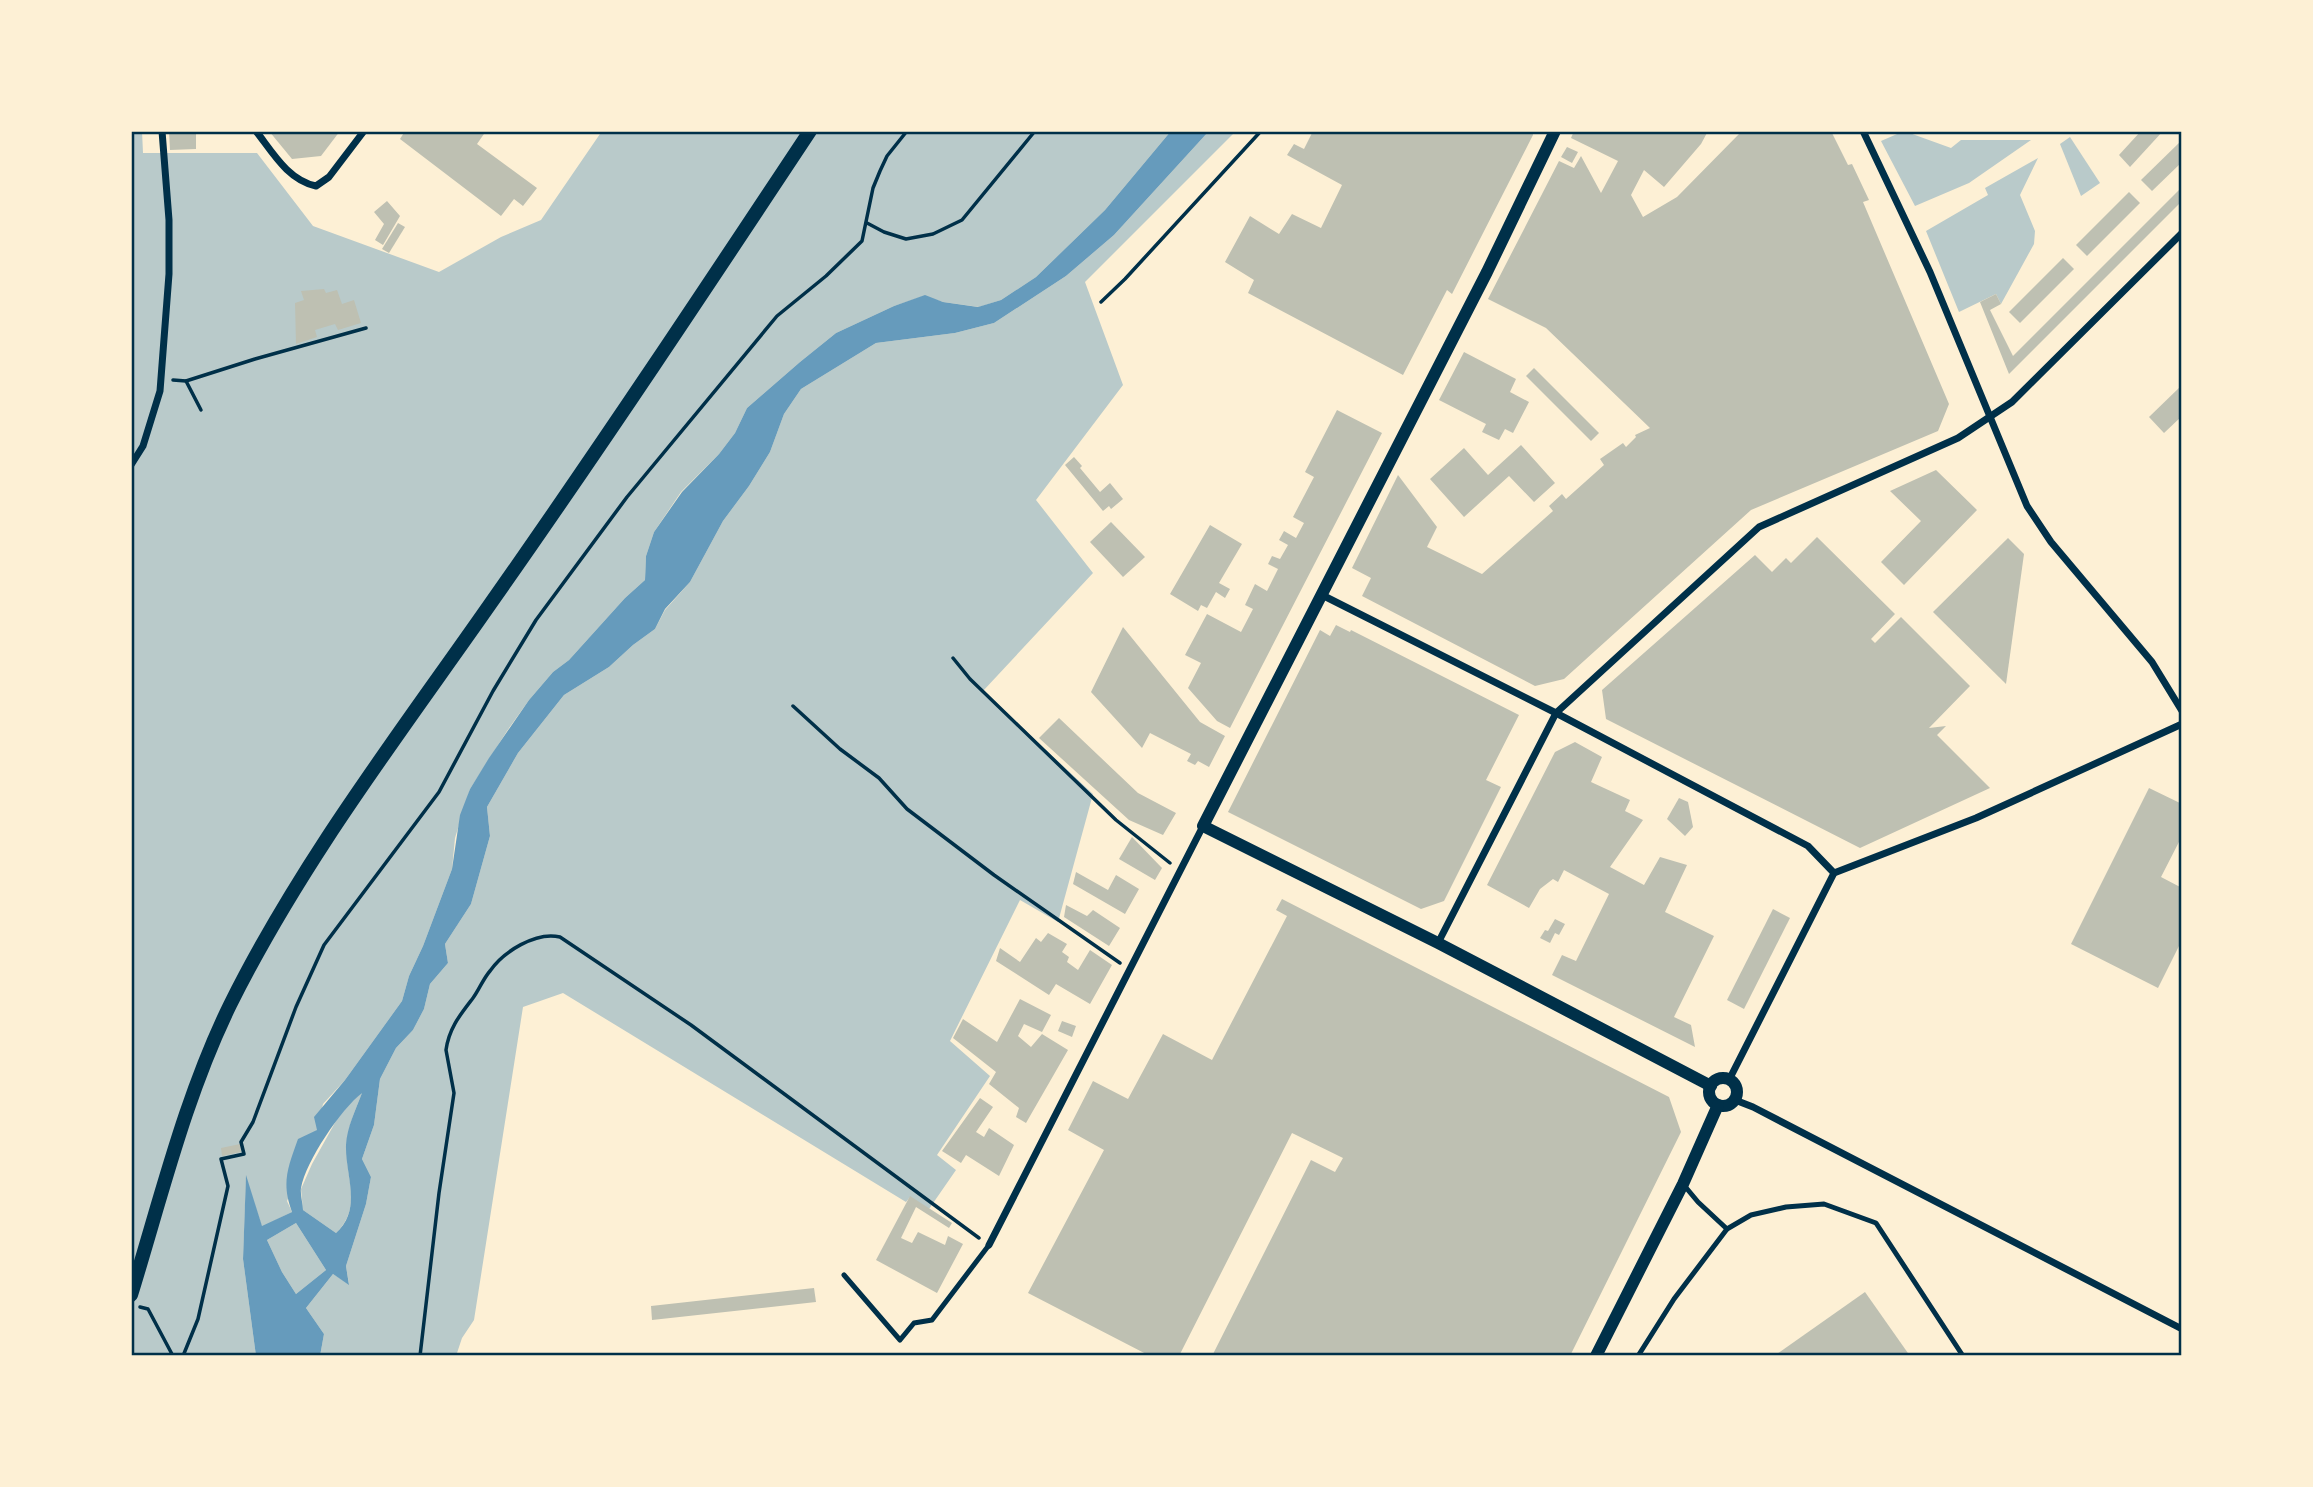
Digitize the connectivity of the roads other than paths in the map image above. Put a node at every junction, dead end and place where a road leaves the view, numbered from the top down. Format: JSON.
{"nodes":[{"id":1,"x":162,"y":131,"type":"edge"},
{"id":2,"x":256,"y":131,"type":"edge"},
{"id":3,"x":363,"y":131,"type":"edge"},
{"id":4,"x":810,"y":131,"type":"edge"},
{"id":5,"x":1555,"y":131,"type":"edge"},
{"id":6,"x":1863,"y":131,"type":"edge"},
{"id":7,"x":2182,"y":233,"type":"edge"},
{"id":8,"x":1989,"y":419,"type":"junction"},
{"id":9,"x":131,"y":465,"type":"edge"},
{"id":10,"x":1322,"y":595,"type":"junction"},
{"id":11,"x":2182,"y":711,"type":"edge"},
{"id":12,"x":1556,"y":713,"type":"junction"},
{"id":13,"x":2182,"y":724,"type":"edge"},
{"id":14,"x":1203,"y":826,"type":"junction"},
{"id":15,"x":1834,"y":873,"type":"junction"},
{"id":16,"x":1438,"y":943,"type":"junction"},
{"id":17,"x":1729,"y":1080,"type":"junction"},
{"id":18,"x":1711,"y":1086,"type":"junction"},
{"id":19,"x":1735,"y":1100,"type":"junction"},
{"id":20,"x":1718,"y":1105,"type":"junction"},
{"id":21,"x":1683,"y":1184,"type":"junction"},
{"id":22,"x":1727,"y":1229,"type":"junction"},
{"id":23,"x":989,"y":1245,"type":"joint"},
{"id":24,"x":844,"y":1275,"type":"dead end"},
{"id":25,"x":131,"y":1295,"type":"edge"},
{"id":26,"x":2182,"y":1329,"type":"edge"},
{"id":27,"x":1596,"y":1356,"type":"edge"},
{"id":28,"x":1638,"y":1356,"type":"edge"},
{"id":29,"x":1963,"y":1356,"type":"edge"}],
"edges":[{"from":1,"to":9,"type":"street"},
{"from":2,"to":3,"type":"street"},
{"from":4,"to":25,"type":"main road"},
{"from":5,"to":10,"type":"street"},
{"from":6,"to":8,"type":"street"},
{"from":7,"to":8,"type":"street"},
{"from":8,"to":11,"type":"street"},
{"from":8,"to":12,"type":"street"},
{"from":10,"to":12,"type":"street"},
{"from":10,"to":14,"type":"street"},
{"from":12,"to":15,"type":"street"},
{"from":12,"to":16,"type":"street"},
{"from":13,"to":15,"type":"street"},
{"from":14,"to":16,"type":"street"},
{"from":14,"to":23,"type":"street"},
{"from":15,"to":17,"type":"street"},
{"from":16,"to":18,"type":"street"},
{"from":17,"to":18,"type":"street"},
{"from":17,"to":19,"type":"street"},
{"from":18,"to":20,"type":"street"},
{"from":19,"to":20,"type":"street"},
{"from":19,"to":26,"type":"street"},
{"from":20,"to":21,"type":"street"},
{"from":21,"to":22,"type":"lane"},
{"from":21,"to":27,"type":"street"},
{"from":22,"to":28,"type":"lane"},
{"from":22,"to":29,"type":"lane"},
{"from":23,"to":24,"type":"lane"}]}
